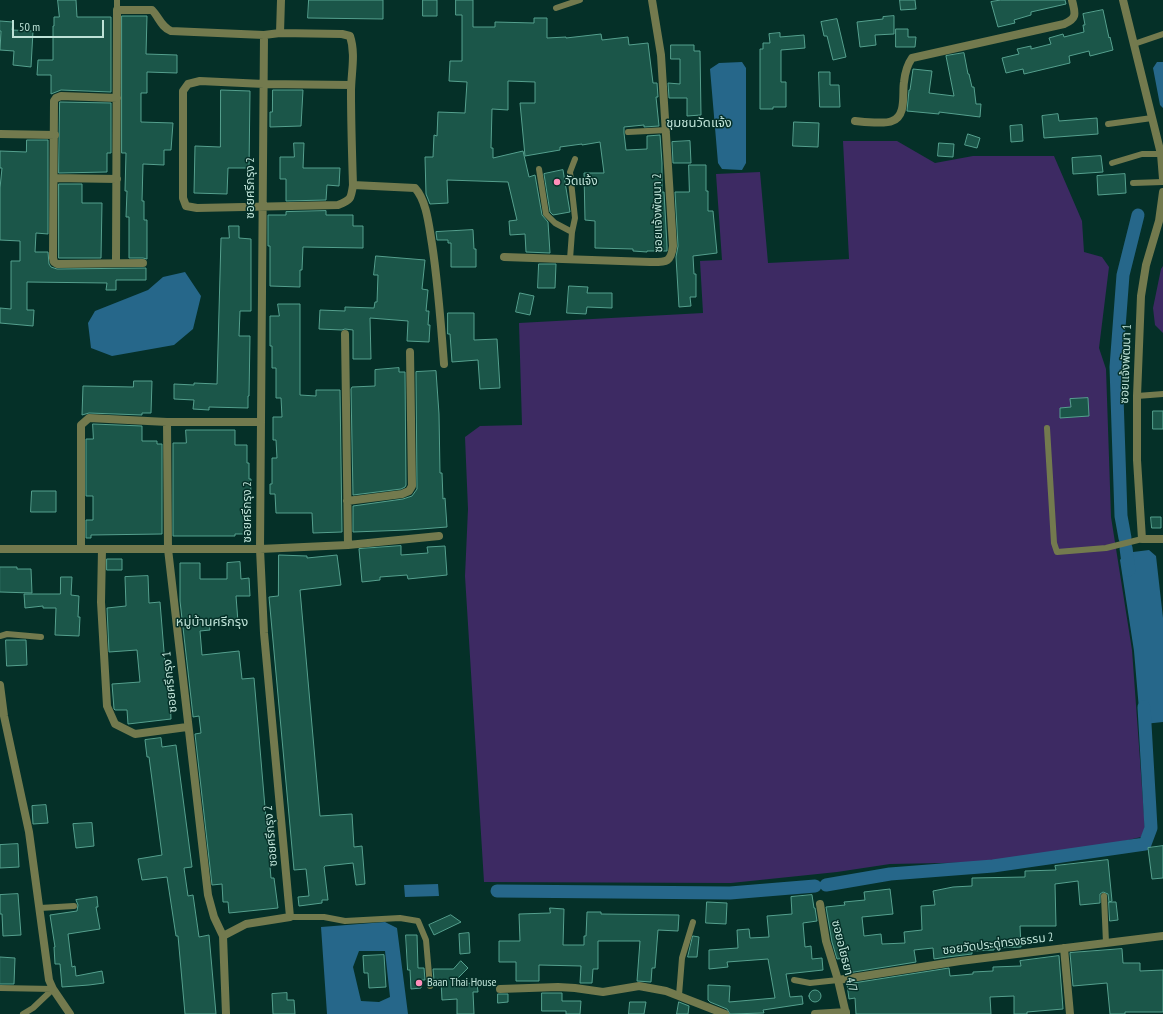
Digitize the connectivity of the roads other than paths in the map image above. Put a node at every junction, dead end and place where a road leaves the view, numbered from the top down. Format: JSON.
{"nodes":[{"id":1,"x":117,"y":0,"type":"edge"},
{"id":2,"x":281,"y":0,"type":"edge"},
{"id":3,"x":580,"y":0,"type":"edge"},
{"id":4,"x":652,"y":0,"type":"edge"},
{"id":5,"x":1072,"y":0,"type":"edge"},
{"id":6,"x":1123,"y":0,"type":"edge"},
{"id":7,"x":556,"y":8,"type":"dead end"},
{"id":8,"x":117,"y":10,"type":"junction"},
{"id":9,"x":280,"y":33,"type":"junction"},
{"id":10,"x":1163,"y":34,"type":"edge"},
{"id":11,"x":264,"y":35,"type":"junction"},
{"id":12,"x":1134,"y":44,"type":"junction"},
{"id":13,"x":264,"y":84,"type":"junction"},
{"id":14,"x":351,"y":85,"type":"junction"},
{"id":15,"x":117,"y":98,"type":"junction"},
{"id":16,"x":1152,"y":118,"type":"junction"},
{"id":17,"x":855,"y":122,"type":"dead end"},
{"id":18,"x":1108,"y":124,"type":"dead end"},
{"id":19,"x":667,"y":130,"type":"junction"},
{"id":20,"x":628,"y":132,"type":"dead end"},
{"id":21,"x":0,"y":134,"type":"edge"},
{"id":22,"x":55,"y":135,"type":"junction"},
{"id":23,"x":1161,"y":154,"type":"junction"},
{"id":24,"x":575,"y":159,"type":"dead end"},
{"id":25,"x":1112,"y":163,"type":"dead end"},
{"id":26,"x":539,"y":169,"type":"dead end"},
{"id":27,"x":54,"y":178,"type":"junction"},
{"id":28,"x":117,"y":179,"type":"junction"},
{"id":29,"x":1163,"y":179,"type":"edge"},
{"id":30,"x":1163,"y":182,"type":"edge"},
{"id":31,"x":1133,"y":183,"type":"dead end"},
{"id":32,"x":353,"y":185,"type":"junction"},
{"id":33,"x":1163,"y":192,"type":"edge"},
{"id":34,"x":263,"y":206,"type":"junction"},
{"id":35,"x":572,"y":232,"type":"junction"},
{"id":36,"x":504,"y":257,"type":"dead end"},
{"id":37,"x":570,"y":259,"type":"junction"},
{"id":38,"x":116,"y":263,"type":"junction"},
{"id":39,"x":143,"y":263,"type":"dead end"},
{"id":40,"x":345,"y":334,"type":"dead end"},
{"id":41,"x":410,"y":352,"type":"dead end"},
{"id":42,"x":444,"y":364,"type":"dead end"},
{"id":43,"x":1163,"y":394,"type":"edge"},
{"id":44,"x":1137,"y":396,"type":"junction"},
{"id":45,"x":167,"y":422,"type":"junction"},
{"id":46,"x":260,"y":422,"type":"junction"},
{"id":47,"x":1047,"y":428,"type":"dead end"},
{"id":48,"x":348,"y":501,"type":"junction"},
{"id":49,"x":439,"y":536,"type":"dead end"},
{"id":50,"x":1142,"y":539,"type":"junction"},
{"id":51,"x":1163,"y":540,"type":"edge"},
{"id":52,"x":348,"y":545,"type":"junction"},
{"id":53,"x":0,"y":549,"type":"edge"},
{"id":54,"x":82,"y":549,"type":"junction"},
{"id":55,"x":102,"y":549,"type":"junction"},
{"id":56,"x":168,"y":549,"type":"junction"},
{"id":57,"x":260,"y":549,"type":"junction"},
{"id":58,"x":0,"y":636,"type":"edge"},
{"id":59,"x":41,"y":637,"type":"dead end"},
{"id":60,"x":0,"y":685,"type":"edge"},
{"id":61,"x":187,"y":727,"type":"junction"},
{"id":62,"x":1104,"y":896,"type":"dead end"},
{"id":63,"x":820,"y":904,"type":"dead end"},
{"id":64,"x":74,"y":906,"type":"dead end"},
{"id":65,"x":40,"y":908,"type":"junction"},
{"id":66,"x":290,"y":917,"type":"junction"},
{"id":67,"x":693,"y":922,"type":"dead end"},
{"id":68,"x":223,"y":936,"type":"junction"},
{"id":69,"x":1163,"y":936,"type":"edge"},
{"id":70,"x":1106,"y":943,"type":"junction"},
{"id":71,"x":1064,"y":948,"type":"junction"},
{"id":72,"x":794,"y":980,"type":"dead end"},
{"id":73,"x":838,"y":980,"type":"junction"},
{"id":74,"x":430,"y":986,"type":"dead end"},
{"id":75,"x":0,"y":988,"type":"edge"},
{"id":76,"x":500,"y":988,"type":"dead end"},
{"id":77,"x":53,"y":989,"type":"junction"},
{"id":78,"x":679,"y":995,"type":"junction"},
{"id":79,"x":846,"y":1013,"type":"edge"},
{"id":80,"x":23,"y":1014,"type":"edge"},
{"id":81,"x":70,"y":1014,"type":"edge"},
{"id":82,"x":226,"y":1014,"type":"edge"},
{"id":83,"x":725,"y":1014,"type":"edge"},
{"id":84,"x":814,"y":1014,"type":"edge"},
{"id":85,"x":1070,"y":1014,"type":"edge"}],
"edges":[{"from":1,"to":8,"type":"lane"},
{"from":2,"to":9,"type":"street"},
{"from":3,"to":7,"type":"lane"},
{"from":4,"to":19,"type":"street","name":"ซอยแจ้งพัฒนา 2"},
{"from":5,"to":17,"type":"street"},
{"from":6,"to":12,"type":"street"},
{"from":8,"to":11,"type":"street"},
{"from":8,"to":15,"type":"street"},
{"from":9,"to":11,"type":"street"},
{"from":9,"to":14,"type":"street"},
{"from":10,"to":12,"type":"lane"},
{"from":11,"to":13,"type":"street","name":"ซอยศรีกรุง 2"},
{"from":12,"to":16,"type":"street"},
{"from":13,"to":14,"type":"street"},
{"from":13,"to":34,"type":"street","name":"ซอยศรีกรุง 2"},
{"from":13,"to":34,"type":"street"},
{"from":14,"to":32,"type":"street"},
{"from":15,"to":22,"type":"street"},
{"from":15,"to":28,"type":"street"},
{"from":16,"to":18,"type":"lane"},
{"from":16,"to":23,"type":"street"},
{"from":19,"to":20,"type":"lane"},
{"from":19,"to":37,"type":"street","name":"ซอยแจ้งพัฒนา 2"},
{"from":21,"to":22,"type":"street"},
{"from":22,"to":27,"type":"street"},
{"from":23,"to":25,"type":"lane"},
{"from":23,"to":29,"type":"street"},
{"from":24,"to":35,"type":"lane"},
{"from":26,"to":35,"type":"lane"},
{"from":27,"to":28,"type":"street"},
{"from":27,"to":38,"type":"street"},
{"from":28,"to":38,"type":"street"},
{"from":30,"to":31,"type":"lane"},
{"from":32,"to":34,"type":"street"},
{"from":32,"to":42,"type":"street"},
{"from":33,"to":44,"type":"street","name":"ซอยแจ้งพัฒนา 1"},
{"from":34,"to":46,"type":"street","name":"ซอยศรีกรุง 2"},
{"from":35,"to":37,"type":"lane"},
{"from":36,"to":37,"type":"street","name":"ซอยแจ้งพัฒนา 2"},
{"from":38,"to":39,"type":"street"},
{"from":40,"to":48,"type":"street"},
{"from":41,"to":48,"type":"street"},
{"from":43,"to":44,"type":"lane"},
{"from":44,"to":50,"type":"street","name":"ซอยแจ้งพัฒนา 1"},
{"from":45,"to":46,"type":"street"},
{"from":45,"to":54,"type":"street"},
{"from":45,"to":56,"type":"street","name":"ซอยศรีกรุง 1"},
{"from":46,"to":57,"type":"street","name":"ซอยศรีกรุง 2"},
{"from":47,"to":50,"type":"lane"},
{"from":48,"to":52,"type":"street"},
{"from":49,"to":52,"type":"street"},
{"from":50,"to":51,"type":"street"},
{"from":52,"to":57,"type":"street"},
{"from":53,"to":54,"type":"street"},
{"from":54,"to":55,"type":"street"},
{"from":55,"to":56,"type":"street"},
{"from":55,"to":61,"type":"street"},
{"from":56,"to":57,"type":"street"},
{"from":56,"to":61,"type":"street","name":"ซอยศรีกรุง 1"},
{"from":57,"to":66,"type":"street","name":"ซอยศรีกรุง 2"},
{"from":58,"to":59,"type":"lane"},
{"from":60,"to":65,"type":"street"},
{"from":61,"to":68,"type":"street","name":"ซอยศรีกรุง 1"},
{"from":62,"to":70,"type":"lane"},
{"from":63,"to":73,"type":"street","name":"ซอยอโยธยา 4/7"},
{"from":64,"to":65,"type":"lane"},
{"from":65,"to":77,"type":"street"},
{"from":66,"to":68,"type":"street"},
{"from":66,"to":74,"type":"lane"},
{"from":67,"to":78,"type":"lane"},
{"from":68,"to":82,"type":"street"},
{"from":69,"to":70,"type":"street","name":"ซอยวัดประดู่ทรงธรรม 2"},
{"from":70,"to":71,"type":"street","name":"ซอยวัดประดู่ทรงธรรม 2"},
{"from":71,"to":73,"type":"street","name":"ซอยวัดประดู่ทรงธรรม 2"},
{"from":71,"to":85,"type":"street"},
{"from":72,"to":73,"type":"lane"},
{"from":73,"to":79,"type":"street","name":"ซอยอโยธยา 4/7"},
{"from":75,"to":77,"type":"lane"},
{"from":76,"to":78,"type":"street"},
{"from":77,"to":80,"type":"lane"},
{"from":77,"to":81,"type":"street"},
{"from":78,"to":83,"type":"street"},
{"from":79,"to":84,"type":"street"}]}
